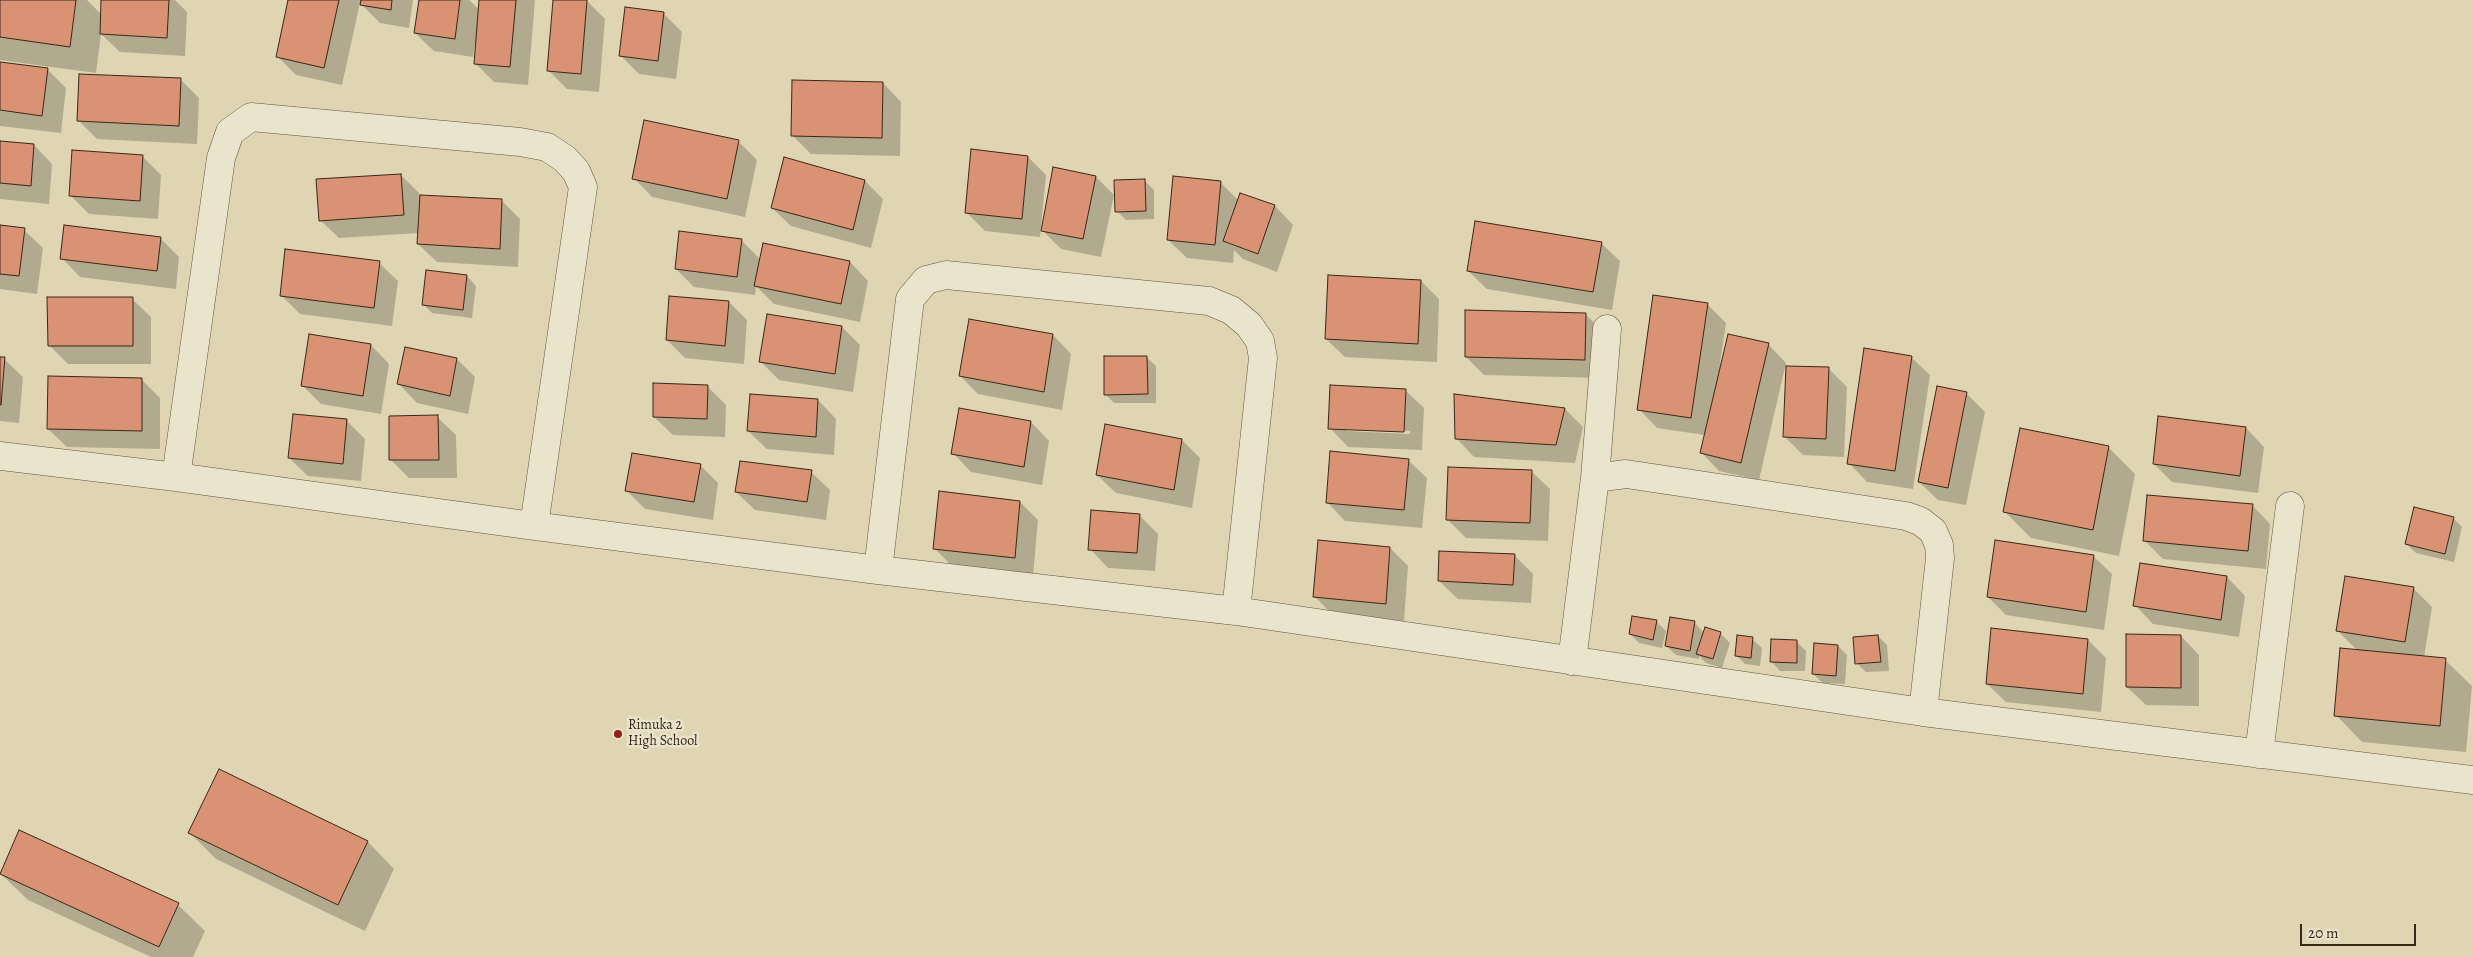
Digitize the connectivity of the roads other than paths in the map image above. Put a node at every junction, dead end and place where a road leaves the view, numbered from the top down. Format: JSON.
{"nodes":[{"id":1,"x":1607,"y":330,"type":"dead end"},
{"id":2,"x":0,"y":456,"type":"edge"},
{"id":3,"x":176,"y":477,"type":"junction"},
{"id":4,"x":1595,"y":478,"type":"junction"},
{"id":5,"x":2290,"y":506,"type":"dead end"},
{"id":6,"x":534,"y":526,"type":"junction"},
{"id":7,"x":878,"y":570,"type":"junction"},
{"id":8,"x":1236,"y":611,"type":"junction"},
{"id":9,"x":1572,"y":662,"type":"junction"},
{"id":10,"x":1923,"y":712,"type":"junction"},
{"id":11,"x":2259,"y":754,"type":"junction"},
{"id":12,"x":2473,"y":780,"type":"edge"}],
"edges":[{"from":1,"to":4,"type":"street"},
{"from":2,"to":3,"type":"street"},
{"from":3,"to":6,"type":"street"},
{"from":3,"to":6,"type":"street"},
{"from":4,"to":9,"type":"street"},
{"from":4,"to":10,"type":"street"},
{"from":5,"to":11,"type":"street"},
{"from":6,"to":7,"type":"street"},
{"from":7,"to":8,"type":"street"},
{"from":7,"to":8,"type":"street"},
{"from":8,"to":9,"type":"street"},
{"from":9,"to":10,"type":"street"},
{"from":10,"to":11,"type":"street"},
{"from":11,"to":12,"type":"street"}]}
